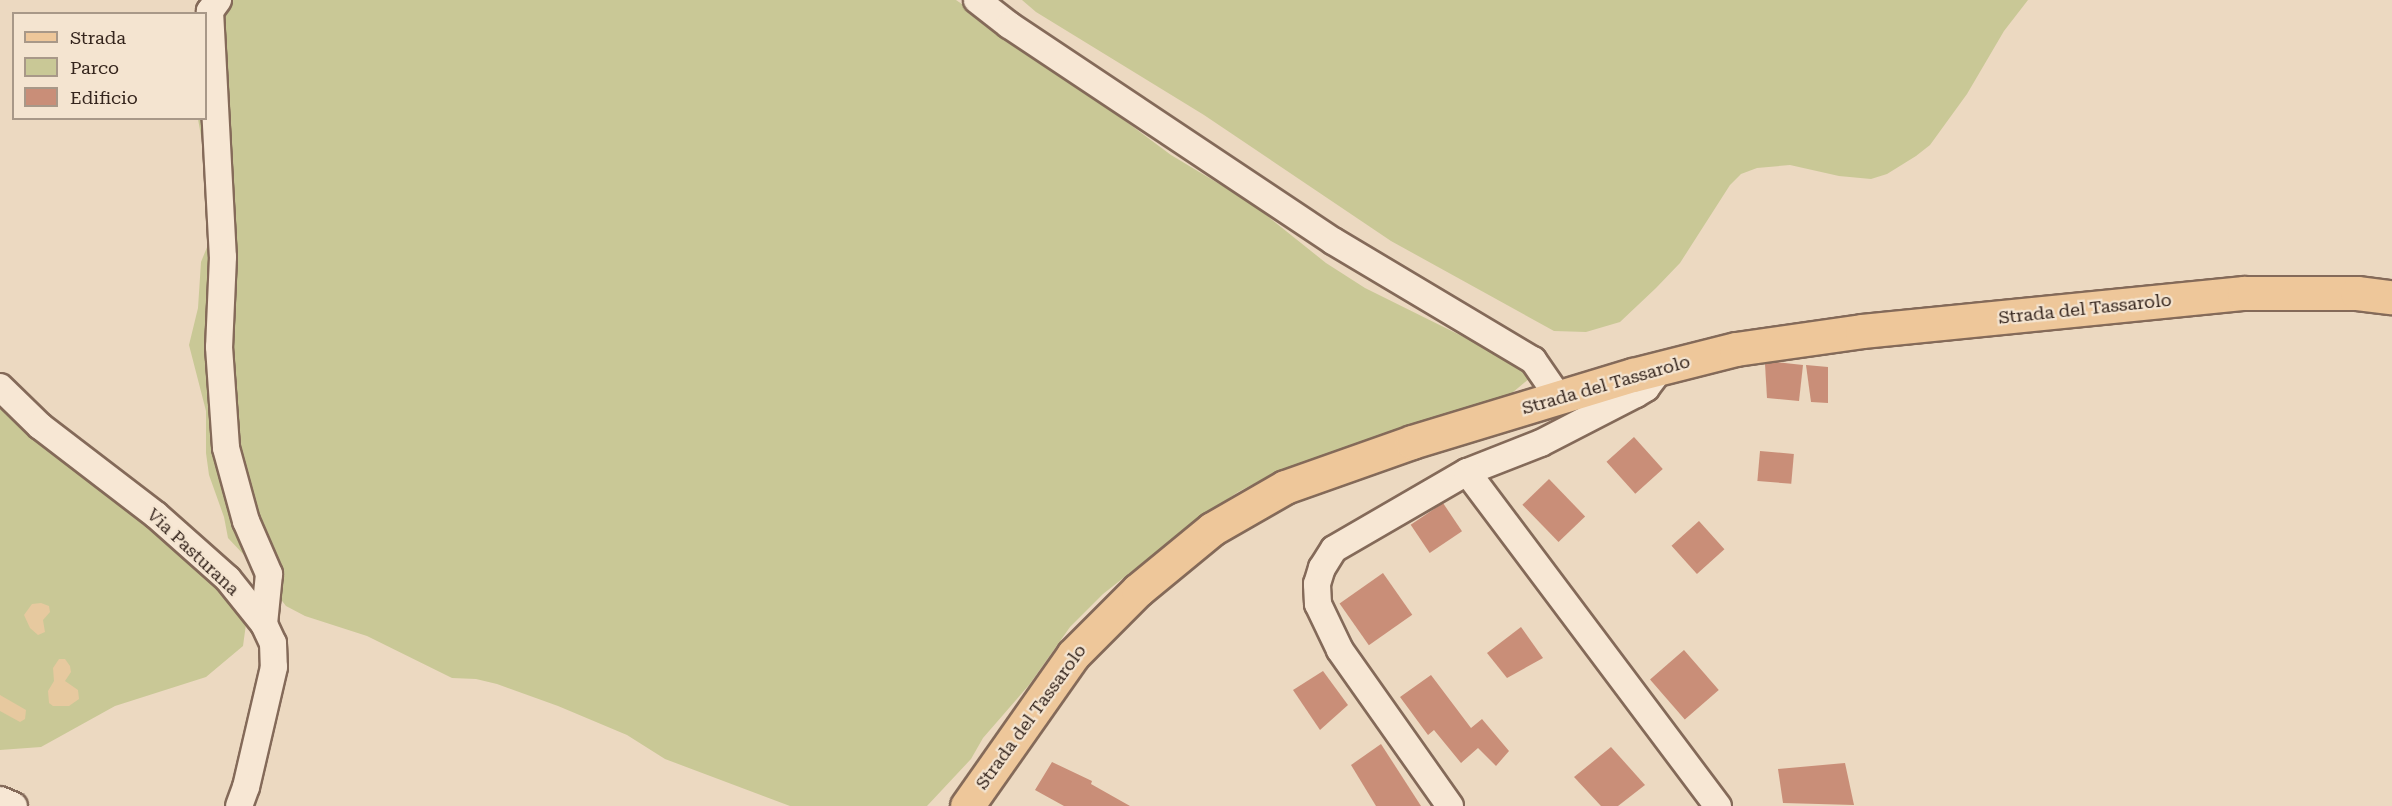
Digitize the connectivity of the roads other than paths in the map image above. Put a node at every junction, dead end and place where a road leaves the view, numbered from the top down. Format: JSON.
{"nodes":[{"id":1,"x":218,"y":0,"type":"edge"},
{"id":2,"x":977,"y":0,"type":"edge"},
{"id":3,"x":2392,"y":297,"type":"edge"},
{"id":4,"x":1662,"y":367,"type":"junction"},
{"id":5,"x":0,"y":387,"type":"edge"},
{"id":6,"x":1559,"y":398,"type":"junction"},
{"id":7,"x":1467,"y":472,"type":"junction"},
{"id":8,"x":264,"y":624,"type":"junction"},
{"id":9,"x":0,"y":800,"type":"edge"},
{"id":10,"x":14,"y":806,"type":"edge"},
{"id":11,"x":239,"y":806,"type":"edge"},
{"id":12,"x":967,"y":806,"type":"edge"},
{"id":13,"x":1450,"y":806,"type":"edge"},
{"id":14,"x":1718,"y":806,"type":"edge"}],
"edges":[{"from":1,"to":8,"type":"street"},
{"from":2,"to":6,"type":"street"},
{"from":3,"to":4,"type":"main road","name":"Strada del Tassarolo"},
{"from":4,"to":6,"type":"main road","name":"Strada del Tassarolo"},
{"from":4,"to":7,"type":"street"},
{"from":5,"to":8,"type":"street","name":"Via Pasturana"},
{"from":6,"to":12,"type":"main road","name":"Strada del Tassarolo"},
{"from":7,"to":13,"type":"street"},
{"from":7,"to":14,"type":"street"},
{"from":8,"to":11,"type":"street","name":"Via Pasturana"},
{"from":9,"to":10,"type":"street"}]}
